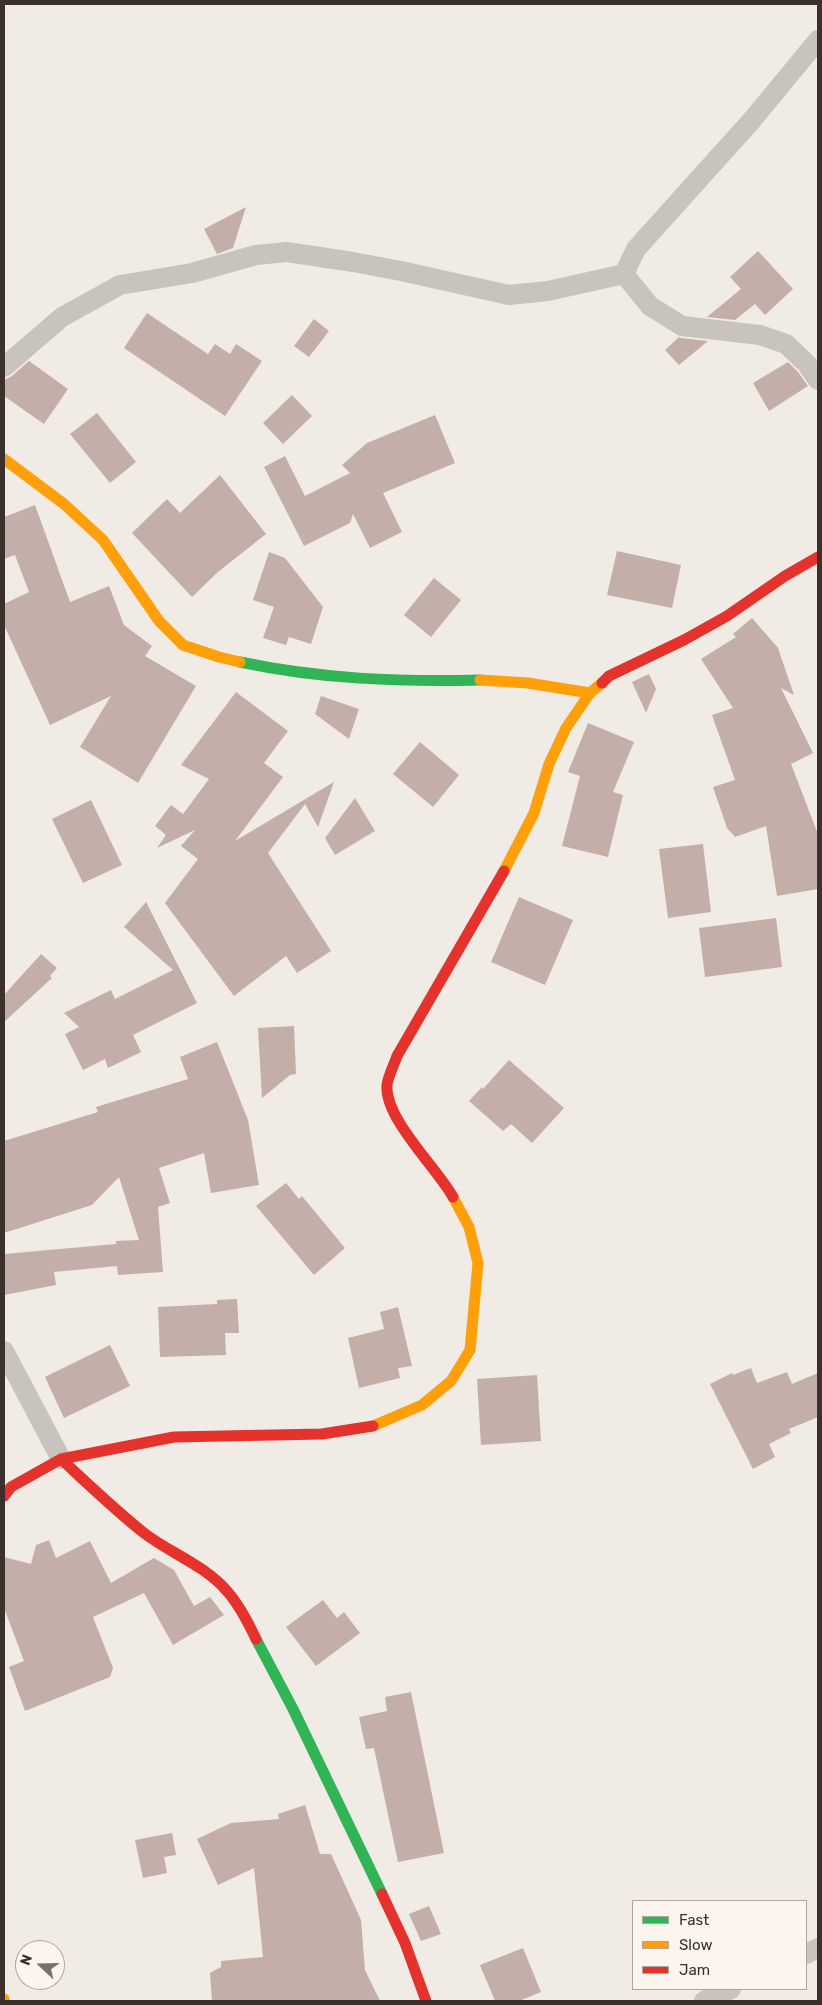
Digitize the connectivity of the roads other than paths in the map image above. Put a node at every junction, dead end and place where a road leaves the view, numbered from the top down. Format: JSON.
{"nodes":[{"id":1,"x":818,"y":40,"type":"edge"},
{"id":2,"x":624,"y":274,"type":"junction"},
{"id":3,"x":4,"y":367,"type":"edge"},
{"id":4,"x":818,"y":380,"type":"edge"},
{"id":5,"x":4,"y":459,"type":"edge"},
{"id":6,"x":818,"y":557,"type":"edge"},
{"id":7,"x":590,"y":693,"type":"junction"},
{"id":8,"x":4,"y":1351,"type":"edge"},
{"id":9,"x":61,"y":1459,"type":"junction"},
{"id":10,"x":4,"y":1496,"type":"edge"},
{"id":11,"x":729,"y":1990,"type":"edge"},
{"id":12,"x":426,"y":2001,"type":"edge"},
{"id":13,"x":704,"y":2001,"type":"edge"}],
"edges":[{"from":1,"to":2,"type":"street"},
{"from":2,"to":3,"type":"street"},
{"from":2,"to":4,"type":"street"},
{"from":5,"to":7,"type":"main road"},
{"from":6,"to":7,"type":"main road"},
{"from":7,"to":9,"type":"main road"},
{"from":8,"to":9,"type":"street"},
{"from":9,"to":10,"type":"main road"},
{"from":9,"to":12,"type":"main road"},
{"from":11,"to":13,"type":"street"}]}
